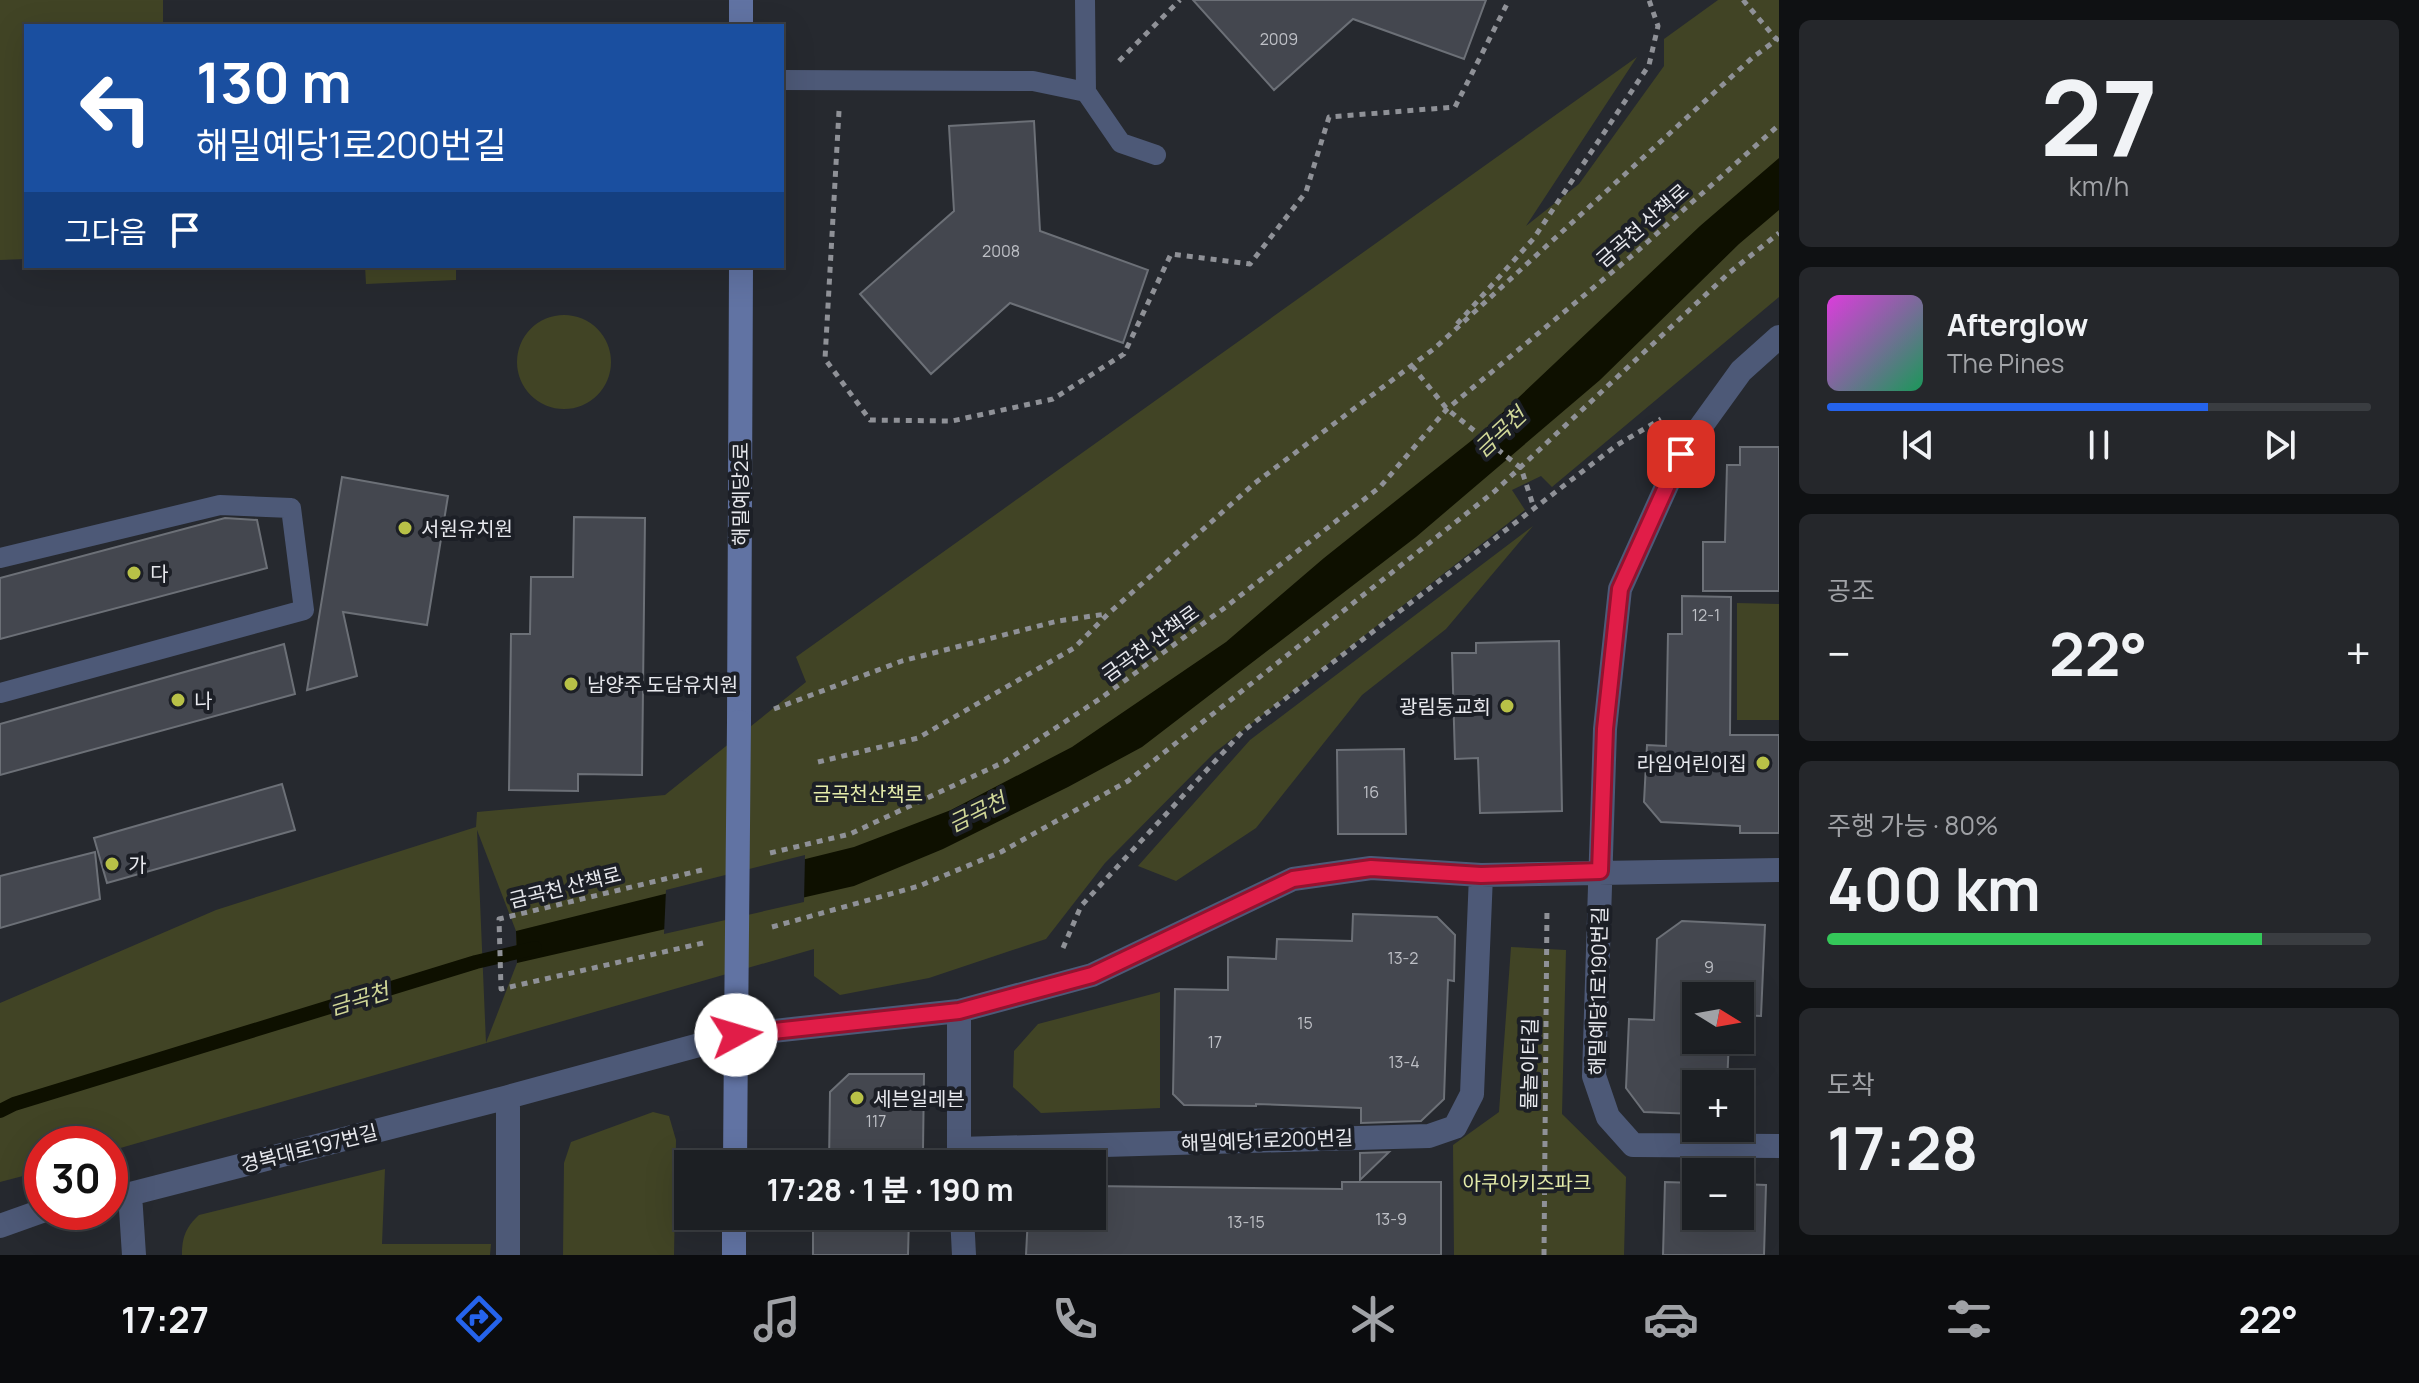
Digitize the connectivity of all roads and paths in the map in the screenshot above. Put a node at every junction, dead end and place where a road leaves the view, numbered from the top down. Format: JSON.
{"nodes":[{"id":1,"x":741,"y":0,"type":"edge"},
{"id":2,"x":1085,"y":0,"type":"edge"},
{"id":3,"x":1180,"y":0,"type":"edge"},
{"id":4,"x":1509,"y":0,"type":"edge"},
{"id":5,"x":1649,"y":0,"type":"edge"},
{"id":6,"x":1743,"y":0,"type":"edge"},
{"id":7,"x":741,"y":24,"type":"edge"},
{"id":8,"x":1778,"y":39,"type":"edge"},
{"id":9,"x":784,"y":80,"type":"edge"},
{"id":10,"x":840,"y":80,"type":"junction"},
{"id":11,"x":1086,"y":92,"type":"junction"},
{"id":12,"x":1779,"y":125,"type":"edge"},
{"id":13,"x":1156,"y":155,"type":"dead end"},
{"id":14,"x":1779,"y":233,"type":"edge"},
{"id":15,"x":741,"y":268,"type":"edge"},
{"id":16,"x":1779,"y":337,"type":"edge"},
{"id":17,"x":1435,"y":348,"type":"junction"},
{"id":18,"x":1412,"y":366,"type":"junction"},
{"id":19,"x":1447,"y":409,"type":"junction"},
{"id":20,"x":1666,"y":416,"type":"dead end"},
{"id":21,"x":1521,"y":468,"type":"junction"},
{"id":22,"x":1534,"y":508,"type":"junction"},
{"id":23,"x":0,"y":558,"type":"edge"},
{"id":24,"x":1108,"y":614,"type":"junction"},
{"id":25,"x":0,"y":693,"type":"edge"},
{"id":26,"x":739,"y":722,"type":"junction"},
{"id":27,"x":818,"y":762,"type":"dead end"},
{"id":28,"x":758,"y":856,"type":"dead end"},
{"id":29,"x":712,"y":867,"type":"dead end"},
{"id":30,"x":1779,"y":870,"type":"edge"},
{"id":31,"x":1600,"y":871,"type":"junction"},
{"id":32,"x":1547,"y":874,"type":"junction"},
{"id":33,"x":1481,"y":875,"type":"junction"},
{"id":34,"x":764,"y":929,"type":"dead end"},
{"id":35,"x":717,"y":939,"type":"dead end"},
{"id":36,"x":1047,"y":986,"type":"junction"},
{"id":37,"x":959,"y":1011,"type":"junction"},
{"id":38,"x":736,"y":1035,"type":"junction"},
{"id":39,"x":508,"y":1097,"type":"junction"},
{"id":40,"x":1779,"y":1146,"type":"edge"},
{"id":41,"x":735,"y":1150,"type":"edge"},
{"id":42,"x":960,"y":1150,"type":"edge"},
{"id":43,"x":1101,"y":1150,"type":"edge"},
{"id":44,"x":128,"y":1193,"type":"edge"},
{"id":45,"x":24,"y":1217,"type":"edge"},
{"id":46,"x":0,"y":1226,"type":"edge"},
{"id":47,"x":128,"y":1229,"type":"edge"},
{"id":48,"x":734,"y":1230,"type":"edge"},
{"id":49,"x":963,"y":1230,"type":"edge"},
{"id":50,"x":134,"y":1255,"type":"edge"},
{"id":51,"x":508,"y":1255,"type":"edge"},
{"id":52,"x":734,"y":1255,"type":"edge"},
{"id":53,"x":964,"y":1255,"type":"edge"},
{"id":54,"x":1544,"y":1255,"type":"edge"}],
"edges":[{"from":1,"to":7,"type":"street"},
{"from":2,"to":11,"type":"lane"},
{"from":3,"to":11,"type":"path"},
{"from":4,"to":10,"type":"path"},
{"from":5,"to":17,"type":"path"},
{"from":6,"to":8,"type":"path"},
{"from":8,"to":17,"type":"path"},
{"from":9,"to":10,"type":"lane"},
{"from":10,"to":11,"type":"lane"},
{"from":11,"to":13,"type":"lane"},
{"from":12,"to":19,"type":"path","name":"금곡천 산책로"},
{"from":14,"to":21,"type":"path"},
{"from":15,"to":26,"type":"street","name":"해밀예당2로"},
{"from":16,"to":31,"type":"street"},
{"from":17,"to":18,"type":"path"},
{"from":18,"to":19,"type":"path"},
{"from":18,"to":24,"type":"path"},
{"from":19,"to":21,"type":"path"},
{"from":19,"to":28,"type":"path","name":"금곡천 산책로"},
{"from":20,"to":22,"type":"path"},
{"from":21,"to":22,"type":"path"},
{"from":21,"to":34,"type":"path"},
{"from":22,"to":36,"type":"path"},
{"from":23,"to":25,"type":"lane"},
{"from":24,"to":26,"type":"path"},
{"from":24,"to":27,"type":"path"},
{"from":26,"to":38,"type":"street","name":"해밀예당2로","bridge":true},
{"from":29,"to":35,"type":"path","name":"금곡천 산책로"},
{"from":30,"to":31,"type":"street"},
{"from":31,"to":32,"type":"street"},
{"from":31,"to":40,"type":"street","name":"해밀예당1로190번길"},
{"from":32,"to":33,"type":"street"},
{"from":32,"to":54,"type":"path","name":"물놀이터길"},
{"from":33,"to":36,"type":"street"},
{"from":33,"to":43,"type":"street","name":"해밀예당1로200번길"},
{"from":36,"to":37,"type":"street"},
{"from":37,"to":38,"type":"street"},
{"from":37,"to":42,"type":"street","name":"해밀예당1로200번길"},
{"from":38,"to":39,"type":"street","name":"경복대로197번길"},
{"from":38,"to":41,"type":"street"},
{"from":39,"to":44,"type":"street","name":"경복대로197번길"},
{"from":39,"to":51,"type":"street"},
{"from":45,"to":46,"type":"street"},
{"from":47,"to":50,"type":"street"},
{"from":48,"to":52,"type":"street"},
{"from":49,"to":53,"type":"street"}]}
